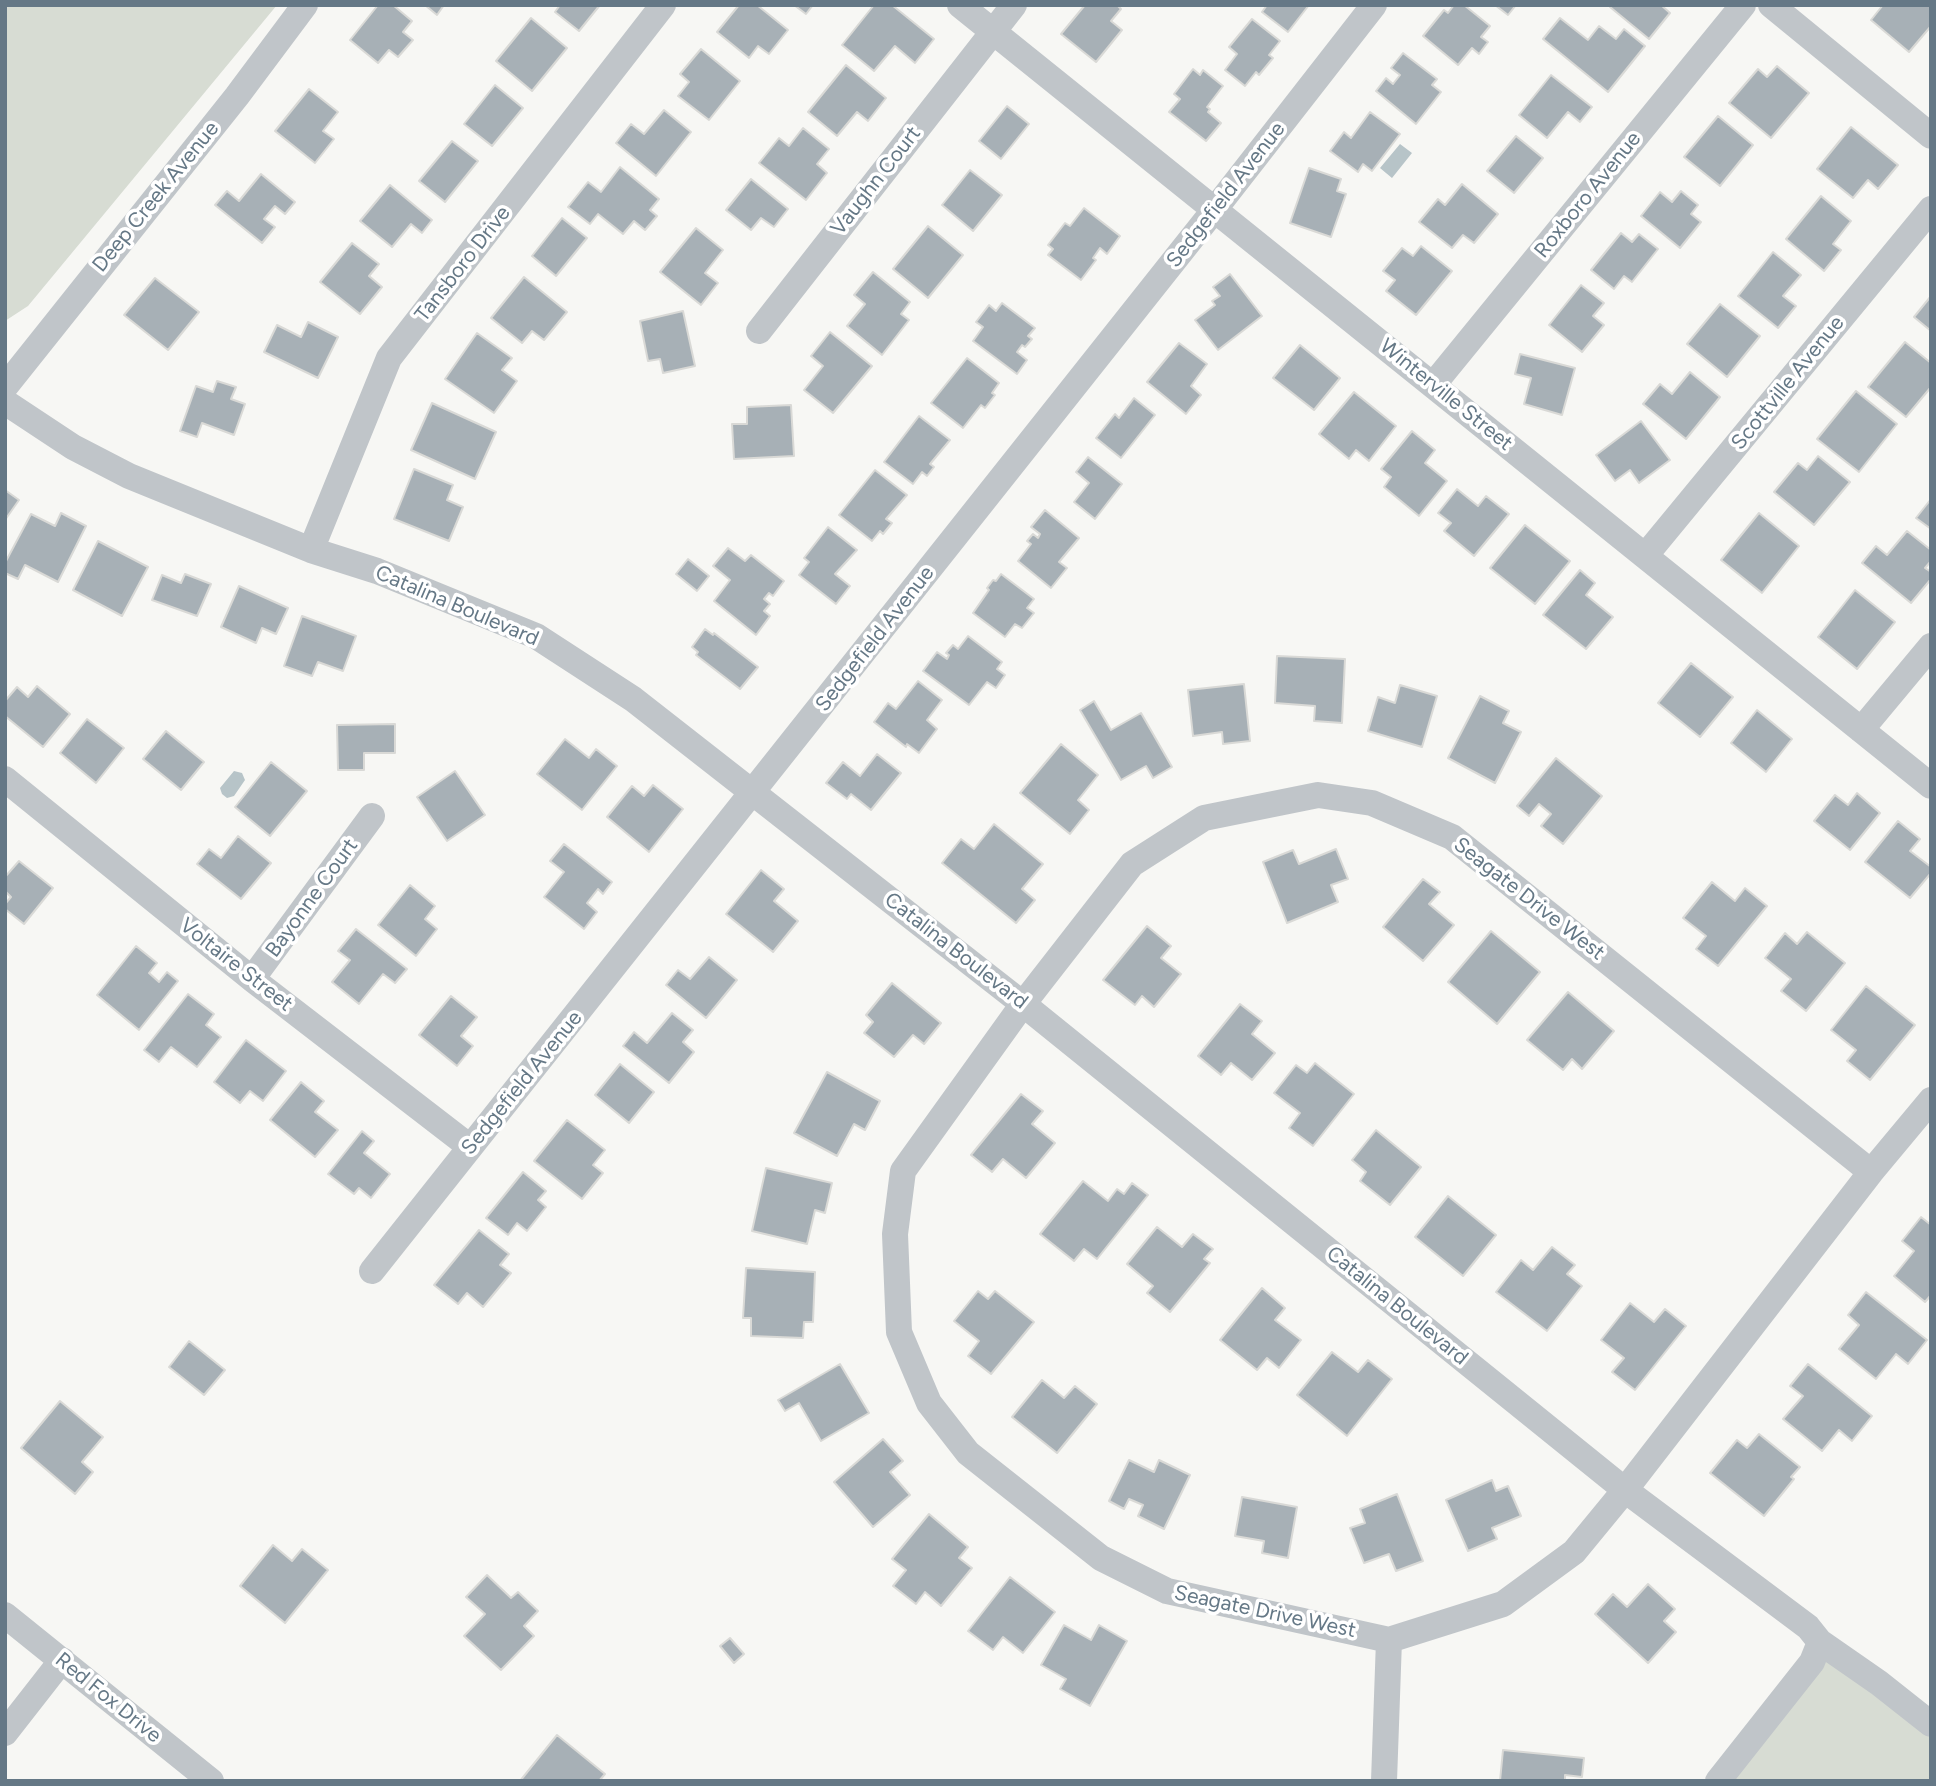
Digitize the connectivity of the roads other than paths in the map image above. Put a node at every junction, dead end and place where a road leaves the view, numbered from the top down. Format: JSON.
{"nodes":[{"id":1,"x":305,"y":5,"type":"edge"},
{"id":2,"x":663,"y":5,"type":"edge"},
{"id":3,"x":960,"y":5,"type":"edge"},
{"id":4,"x":1014,"y":5,"type":"edge"},
{"id":5,"x":1374,"y":5,"type":"edge"},
{"id":6,"x":1743,"y":5,"type":"edge"},
{"id":7,"x":1771,"y":5,"type":"edge"},
{"id":8,"x":994,"y":31,"type":"junction"},
{"id":9,"x":1931,"y":136,"type":"edge"},
{"id":10,"x":1215,"y":209,"type":"junction"},
{"id":11,"x":1931,"y":209,"type":"edge"},
{"id":12,"x":759,"y":331,"type":"dead end"},
{"id":13,"x":1433,"y":385,"type":"junction"},
{"id":14,"x":5,"y":387,"type":"edge"},
{"id":15,"x":5,"y":402,"type":"edge"},
{"id":16,"x":311,"y":550,"type":"junction"},
{"id":17,"x":1645,"y":556,"type":"junction"},
{"id":18,"x":1931,"y":646,"type":"edge"},
{"id":19,"x":1861,"y":730,"type":"junction"},
{"id":20,"x":5,"y":779,"type":"edge"},
{"id":21,"x":1931,"y":786,"type":"edge"},
{"id":22,"x":754,"y":792,"type":"junction"},
{"id":23,"x":372,"y":816,"type":"dead end"},
{"id":24,"x":252,"y":979,"type":"junction"},
{"id":25,"x":1023,"y":1004,"type":"junction"},
{"id":26,"x":1931,"y":1100,"type":"edge"},
{"id":27,"x":470,"y":1147,"type":"junction"},
{"id":28,"x":1871,"y":1172,"type":"junction"},
{"id":29,"x":372,"y":1271,"type":"dead end"},
{"id":30,"x":1625,"y":1490,"type":"junction"},
{"id":31,"x":5,"y":1615,"type":"edge"},
{"id":32,"x":1389,"y":1640,"type":"junction"},
{"id":33,"x":1820,"y":1642,"type":"junction"},
{"id":34,"x":62,"y":1660,"type":"junction"},
{"id":35,"x":1931,"y":1724,"type":"edge"},
{"id":36,"x":5,"y":1733,"type":"edge"},
{"id":37,"x":211,"y":1781,"type":"edge"},
{"id":38,"x":1384,"y":1781,"type":"edge"},
{"id":39,"x":1718,"y":1781,"type":"edge"}],
"edges":[{"from":1,"to":14,"type":"street","name":"Deep Creek Avenue"},
{"from":2,"to":16,"type":"street","name":"Tansboro Drive"},
{"from":3,"to":8,"type":"street","name":"Winterville Street"},
{"from":4,"to":8,"type":"street","name":"Vaughn Court"},
{"from":5,"to":10,"type":"street","name":"Sedgefield Avenue"},
{"from":6,"to":13,"type":"street","name":"Roxboro Avenue"},
{"from":7,"to":9,"type":"street"},
{"from":8,"to":10,"type":"street","name":"Winterville Street"},
{"from":8,"to":12,"type":"street","name":"Vaughn Court"},
{"from":10,"to":13,"type":"street","name":"Winterville Street"},
{"from":10,"to":22,"type":"street","name":"Sedgefield Avenue"},
{"from":11,"to":17,"type":"street","name":"Scottville Avenue"},
{"from":13,"to":17,"type":"street","name":"Winterville Street"},
{"from":15,"to":16,"type":"street","name":"Catalina Boulevard"},
{"from":16,"to":22,"type":"street","name":"Catalina Boulevard"},
{"from":17,"to":19,"type":"street","name":"Winterville Street"},
{"from":18,"to":19,"type":"street"},
{"from":19,"to":21,"type":"street","name":"Winterville Street"},
{"from":20,"to":24,"type":"street","name":"Voltaire Street"},
{"from":22,"to":25,"type":"street","name":"Catalina Boulevard"},
{"from":22,"to":27,"type":"street","name":"Sedgefield Avenue"},
{"from":23,"to":24,"type":"street","name":"Bayonne Court"},
{"from":24,"to":27,"type":"street","name":"Voltaire Street"},
{"from":25,"to":28,"type":"street","name":"Seagate Drive West"},
{"from":25,"to":30,"type":"street","name":"Catalina Boulevard"},
{"from":25,"to":32,"type":"street","name":"Seagate Drive West"},
{"from":26,"to":28,"type":"street","name":"Seagate Drive West"},
{"from":27,"to":29,"type":"street","name":"Sedgefield Avenue"},
{"from":28,"to":30,"type":"street","name":"Seagate Drive West"},
{"from":30,"to":32,"type":"street","name":"Seagate Drive West"},
{"from":30,"to":33,"type":"street","name":"Catalina Boulevard"},
{"from":31,"to":34,"type":"street","name":"Red Fox Drive"},
{"from":32,"to":38,"type":"street"},
{"from":33,"to":35,"type":"street","name":"Catalina Boulevard"},
{"from":33,"to":39,"type":"street"},
{"from":34,"to":36,"type":"street"},
{"from":34,"to":37,"type":"street","name":"Red Fox Drive"}]}
